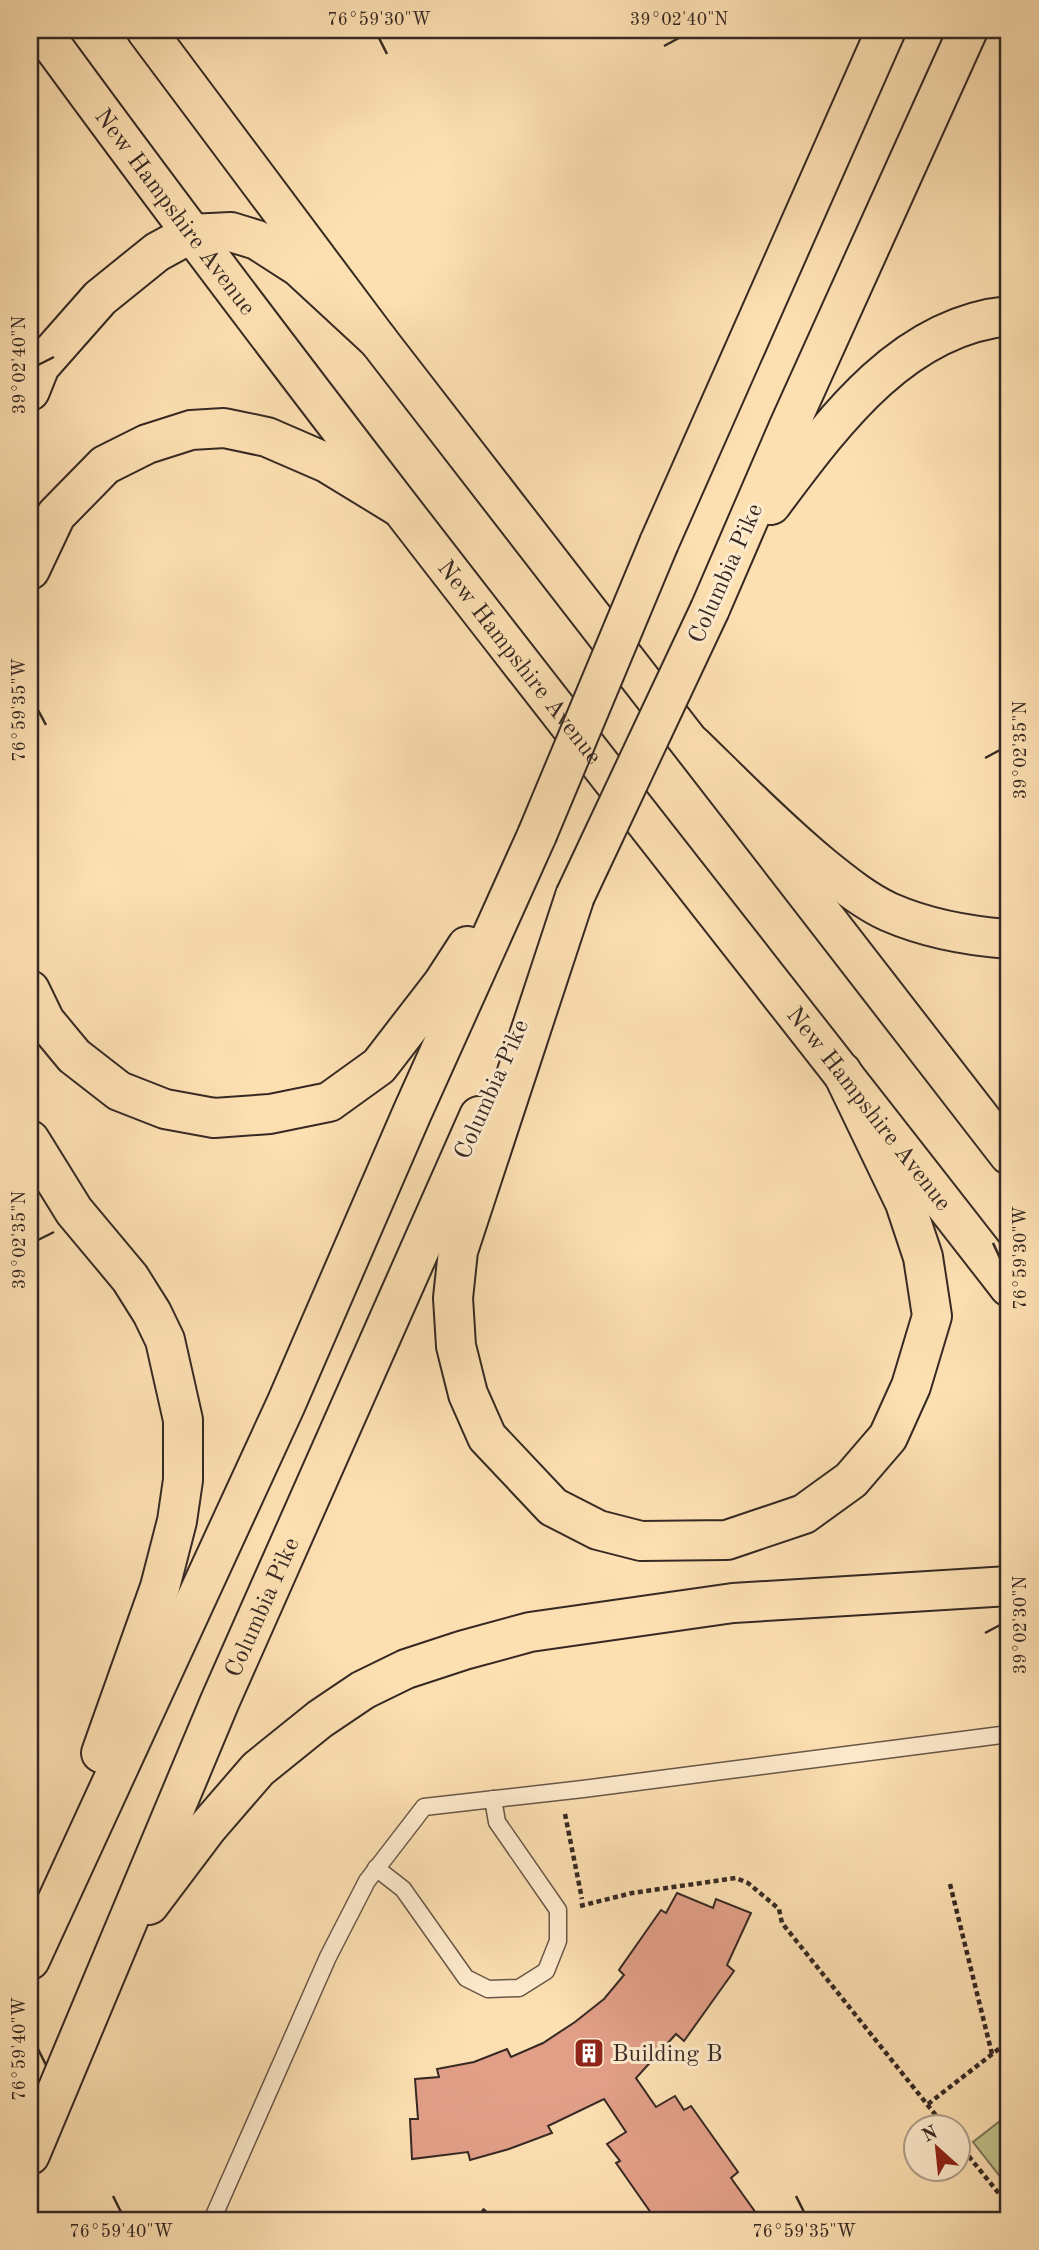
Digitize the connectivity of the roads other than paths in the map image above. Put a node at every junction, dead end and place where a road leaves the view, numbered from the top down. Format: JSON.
{"nodes":[{"id":1,"x":41,"y":30,"type":"edge"},
{"id":2,"x":146,"y":30,"type":"edge"},
{"id":3,"x":886,"y":30,"type":"edge"},
{"id":4,"x":968,"y":30,"type":"edge"},
{"id":5,"x":190,"y":234,"type":"junction"},
{"id":6,"x":1009,"y":316,"type":"edge"},
{"id":7,"x":378,"y":340,"type":"junction"},
{"id":8,"x":30,"y":391,"type":"edge"},
{"id":9,"x":399,"y":507,"type":"junction"},
{"id":10,"x":734,"y":554,"type":"junction"},
{"id":11,"x":30,"y":570,"type":"edge"},
{"id":12,"x":693,"y":745,"type":"junction"},
{"id":13,"x":537,"y":835,"type":"junction"},
{"id":14,"x":575,"y":896,"type":"junction"},
{"id":15,"x":1009,"y":939,"type":"edge"},
{"id":16,"x":30,"y":990,"type":"edge"},
{"id":17,"x":842,"y":1072,"type":"junction"},
{"id":18,"x":30,"y":1140,"type":"edge"},
{"id":19,"x":1009,"y":1154,"type":"edge"},
{"id":20,"x":1009,"y":1287,"type":"edge"},
{"id":21,"x":1009,"y":1586,"type":"edge"},
{"id":22,"x":1009,"y":1734,"type":"edge"},
{"id":23,"x":493,"y":1799,"type":"junction"},
{"id":24,"x":376,"y":1868,"type":"junction"},
{"id":25,"x":30,"y":1950,"type":"edge"},
{"id":26,"x":113,"y":1951,"type":"junction"},
{"id":27,"x":30,"y":1960,"type":"edge"},
{"id":28,"x":30,"y":2155,"type":"edge"},
{"id":29,"x":212,"y":2220,"type":"edge"}],
"edges":[{"from":1,"to":5,"type":"main road","name":"New Hampshire Avenue"},
{"from":2,"to":7,"type":"main road"},
{"from":3,"to":13,"type":"main road","bridge":true},
{"from":4,"to":10,"type":"main road","name":"Columbia Pike"},
{"from":5,"to":7,"type":"main road"},
{"from":5,"to":8,"type":"main road"},
{"from":5,"to":9,"type":"main road","name":"New Hampshire Avenue"},
{"from":6,"to":10,"type":"main road"},
{"from":7,"to":12,"type":"main road"},
{"from":9,"to":11,"type":"main road"},
{"from":9,"to":17,"type":"main road","name":"New Hampshire Avenue"},
{"from":10,"to":14,"type":"main road","name":"Columbia Pike","bridge":true},
{"from":12,"to":15,"type":"main road"},
{"from":12,"to":19,"type":"main road"},
{"from":13,"to":16,"type":"main road"},
{"from":13,"to":27,"type":"main road"},
{"from":14,"to":17,"type":"main road"},
{"from":14,"to":26,"type":"main road","name":"Columbia Pike"},
{"from":17,"to":20,"type":"main road","name":"New Hampshire Avenue"},
{"from":18,"to":25,"type":"main road"},
{"from":21,"to":26,"type":"main road"},
{"from":22,"to":23,"type":"lane"},
{"from":23,"to":24,"type":"lane"},
{"from":23,"to":24,"type":"lane"},
{"from":24,"to":29,"type":"lane"},
{"from":26,"to":28,"type":"main road","name":"Columbia Pike"}]}
